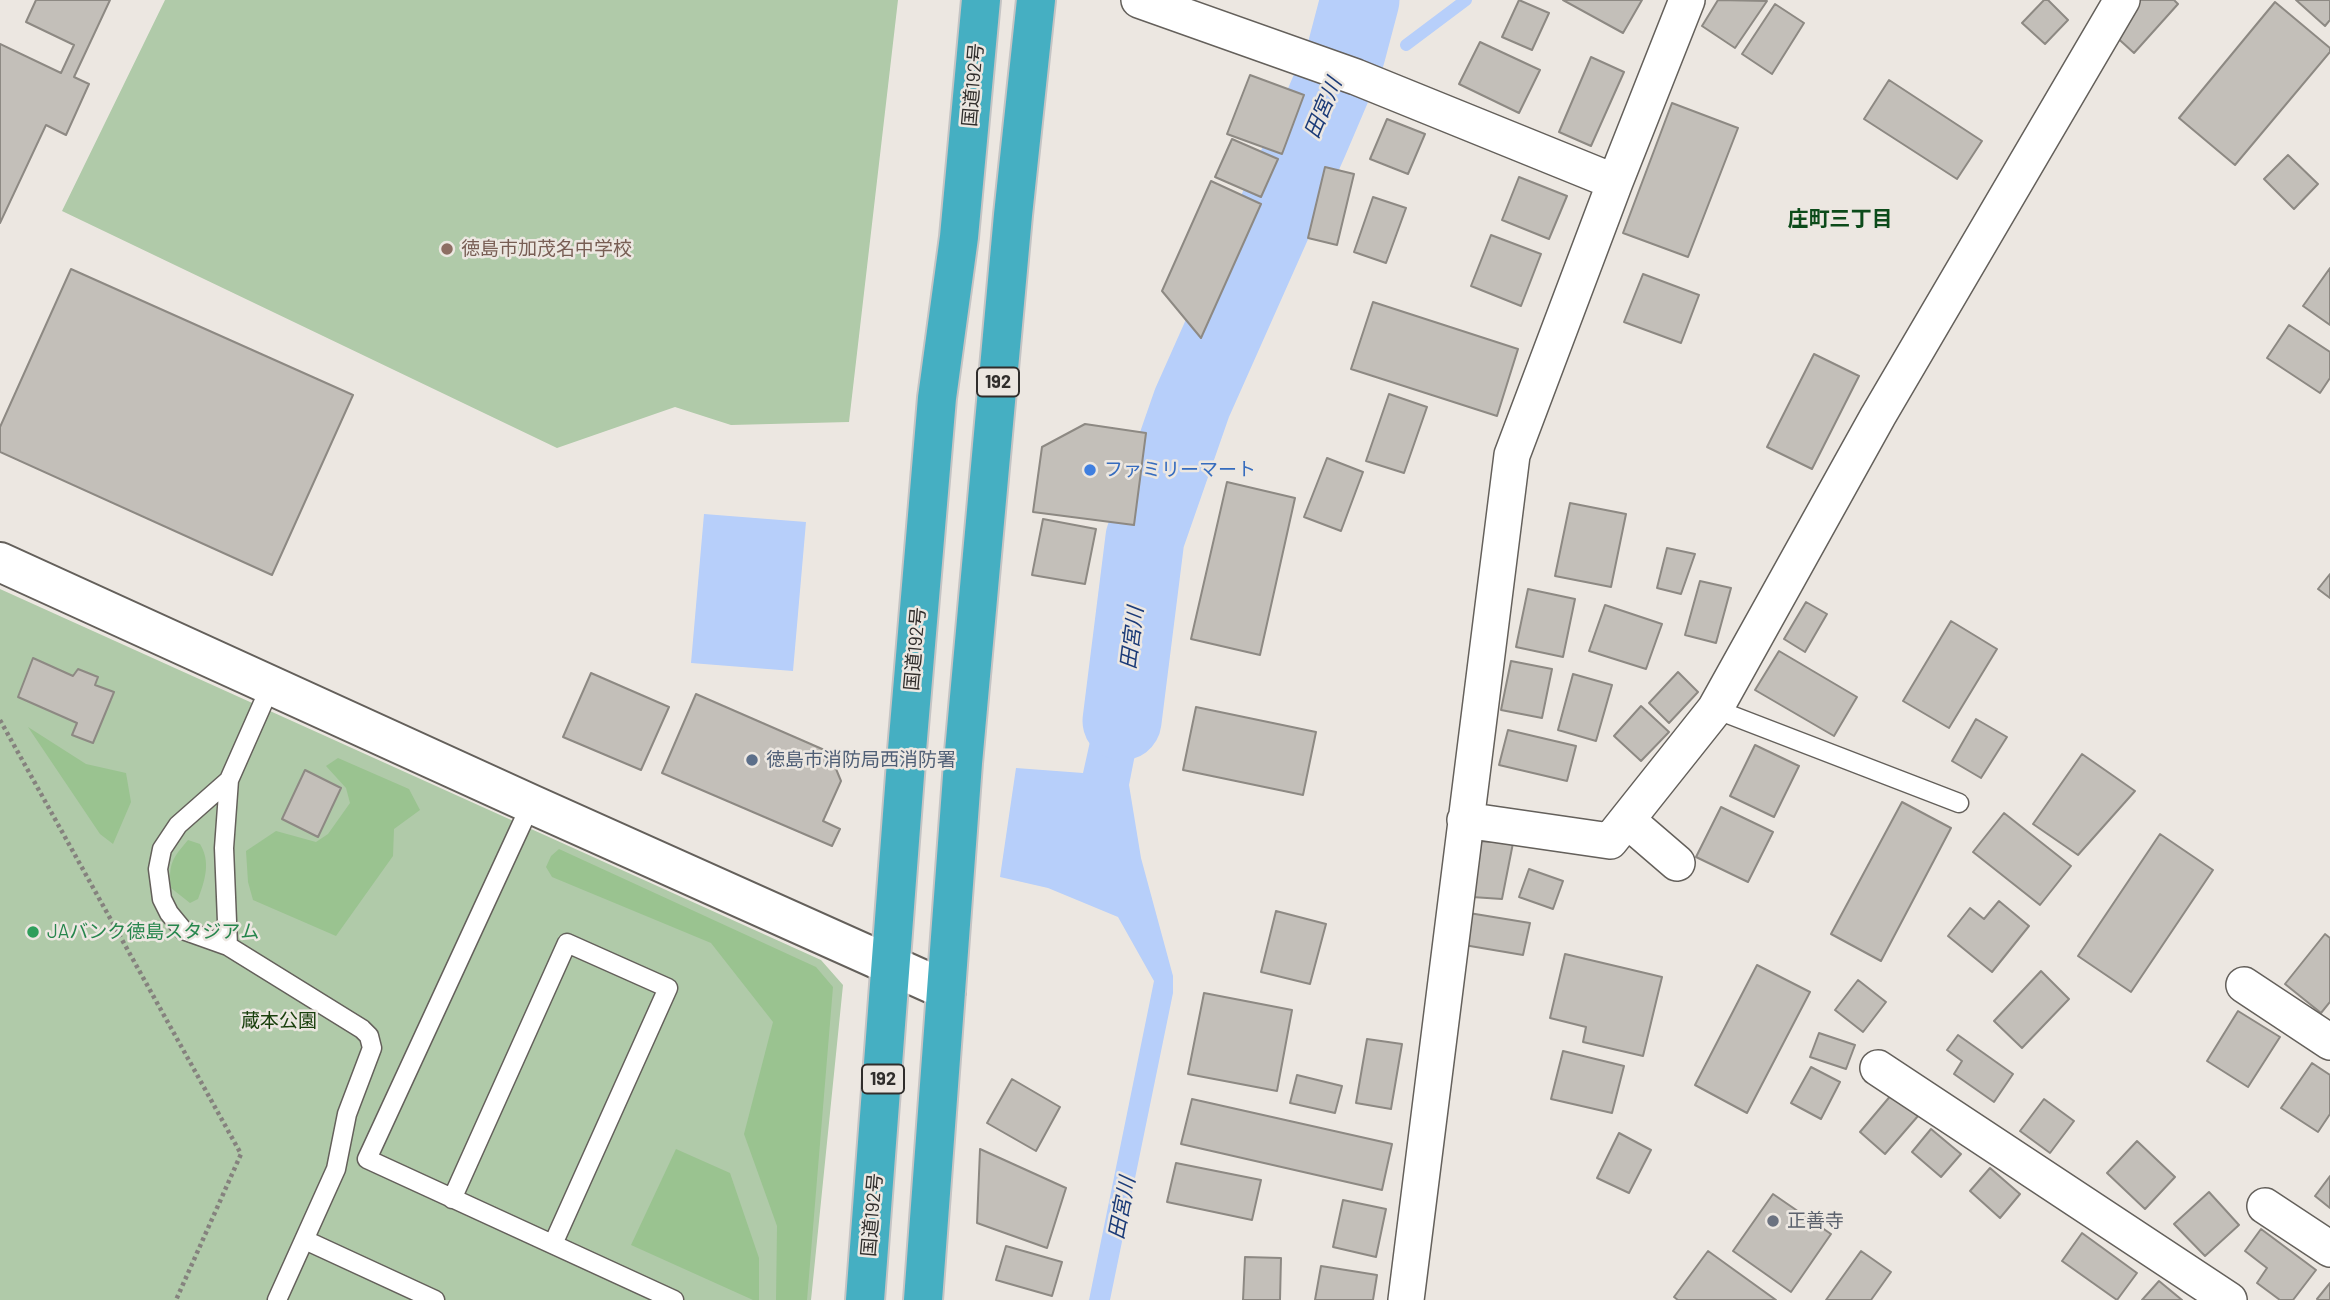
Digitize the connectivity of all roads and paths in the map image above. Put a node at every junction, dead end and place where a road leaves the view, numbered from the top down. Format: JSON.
{"nodes":[{"id":1,"x":981,"y":0,"type":"edge"},
{"id":2,"x":1036,"y":0,"type":"edge"},
{"id":3,"x":1139,"y":0,"type":"edge"},
{"id":4,"x":1687,"y":0,"type":"edge"},
{"id":5,"x":2122,"y":0,"type":"edge"},
{"id":6,"x":1615,"y":182,"type":"junction"},
{"id":7,"x":0,"y":562,"type":"edge"},
{"id":8,"x":271,"y":685,"type":"junction"},
{"id":9,"x":1715,"y":709,"type":"junction"},
{"id":10,"x":0,"y":720,"type":"edge"},
{"id":11,"x":229,"y":780,"type":"junction"},
{"id":12,"x":1959,"y":803,"type":"dead end"},
{"id":13,"x":531,"y":804,"type":"junction"},
{"id":14,"x":1465,"y":820,"type":"junction"},
{"id":15,"x":1627,"y":820,"type":"junction"},
{"id":16,"x":1677,"y":863,"type":"dead end"},
{"id":17,"x":228,"y":946,"type":"junction"},
{"id":18,"x":892,"y":964,"type":"junction"},
{"id":19,"x":2244,"y":985,"type":"dead end"},
{"id":20,"x":946,"y":990,"type":"junction"},
{"id":21,"x":2330,"y":1042,"type":"edge"},
{"id":22,"x":1878,"y":1068,"type":"dead end"},
{"id":23,"x":452,"y":1199,"type":"junction"},
{"id":24,"x":2265,"y":1206,"type":"dead end"},
{"id":25,"x":305,"y":1240,"type":"junction"},
{"id":26,"x":553,"y":1244,"type":"junction"},
{"id":27,"x":2330,"y":1249,"type":"edge"},
{"id":28,"x":176,"y":1300,"type":"edge"},
{"id":29,"x":277,"y":1300,"type":"edge"},
{"id":30,"x":435,"y":1300,"type":"edge"},
{"id":31,"x":674,"y":1300,"type":"edge"},
{"id":32,"x":865,"y":1300,"type":"edge"},
{"id":33,"x":923,"y":1300,"type":"edge"},
{"id":34,"x":1406,"y":1300,"type":"edge"},
{"id":35,"x":2229,"y":1300,"type":"edge"}],
"edges":[{"from":1,"to":18,"type":"highway","name":"国道192号","number":"192"},
{"from":2,"to":20,"type":"highway","number":"192"},
{"from":3,"to":6,"type":"street"},
{"from":4,"to":6,"type":"street"},
{"from":5,"to":9,"type":"street"},
{"from":6,"to":14,"type":"street"},
{"from":7,"to":8,"type":"street"},
{"from":8,"to":11,"type":"lane"},
{"from":8,"to":13,"type":"street"},
{"from":9,"to":12,"type":"lane"},
{"from":9,"to":15,"type":"street"},
{"from":10,"to":28,"type":"path"},
{"from":11,"to":17,"type":"lane"},
{"from":11,"to":17,"type":"lane"},
{"from":13,"to":18,"type":"street"},
{"from":13,"to":23,"type":"lane"},
{"from":14,"to":15,"type":"street"},
{"from":14,"to":34,"type":"street"},
{"from":15,"to":16,"type":"street"},
{"from":17,"to":25,"type":"lane"},
{"from":18,"to":20,"type":"street"},
{"from":18,"to":32,"type":"highway","name":"国道192号","number":"192"},
{"from":19,"to":21,"type":"street"},
{"from":20,"to":33,"type":"highway","number":"192"},
{"from":22,"to":35,"type":"street"},
{"from":23,"to":26,"type":"lane"},
{"from":23,"to":26,"type":"lane"},
{"from":24,"to":27,"type":"street"},
{"from":25,"to":29,"type":"lane"},
{"from":25,"to":30,"type":"lane"},
{"from":26,"to":31,"type":"lane"}]}
